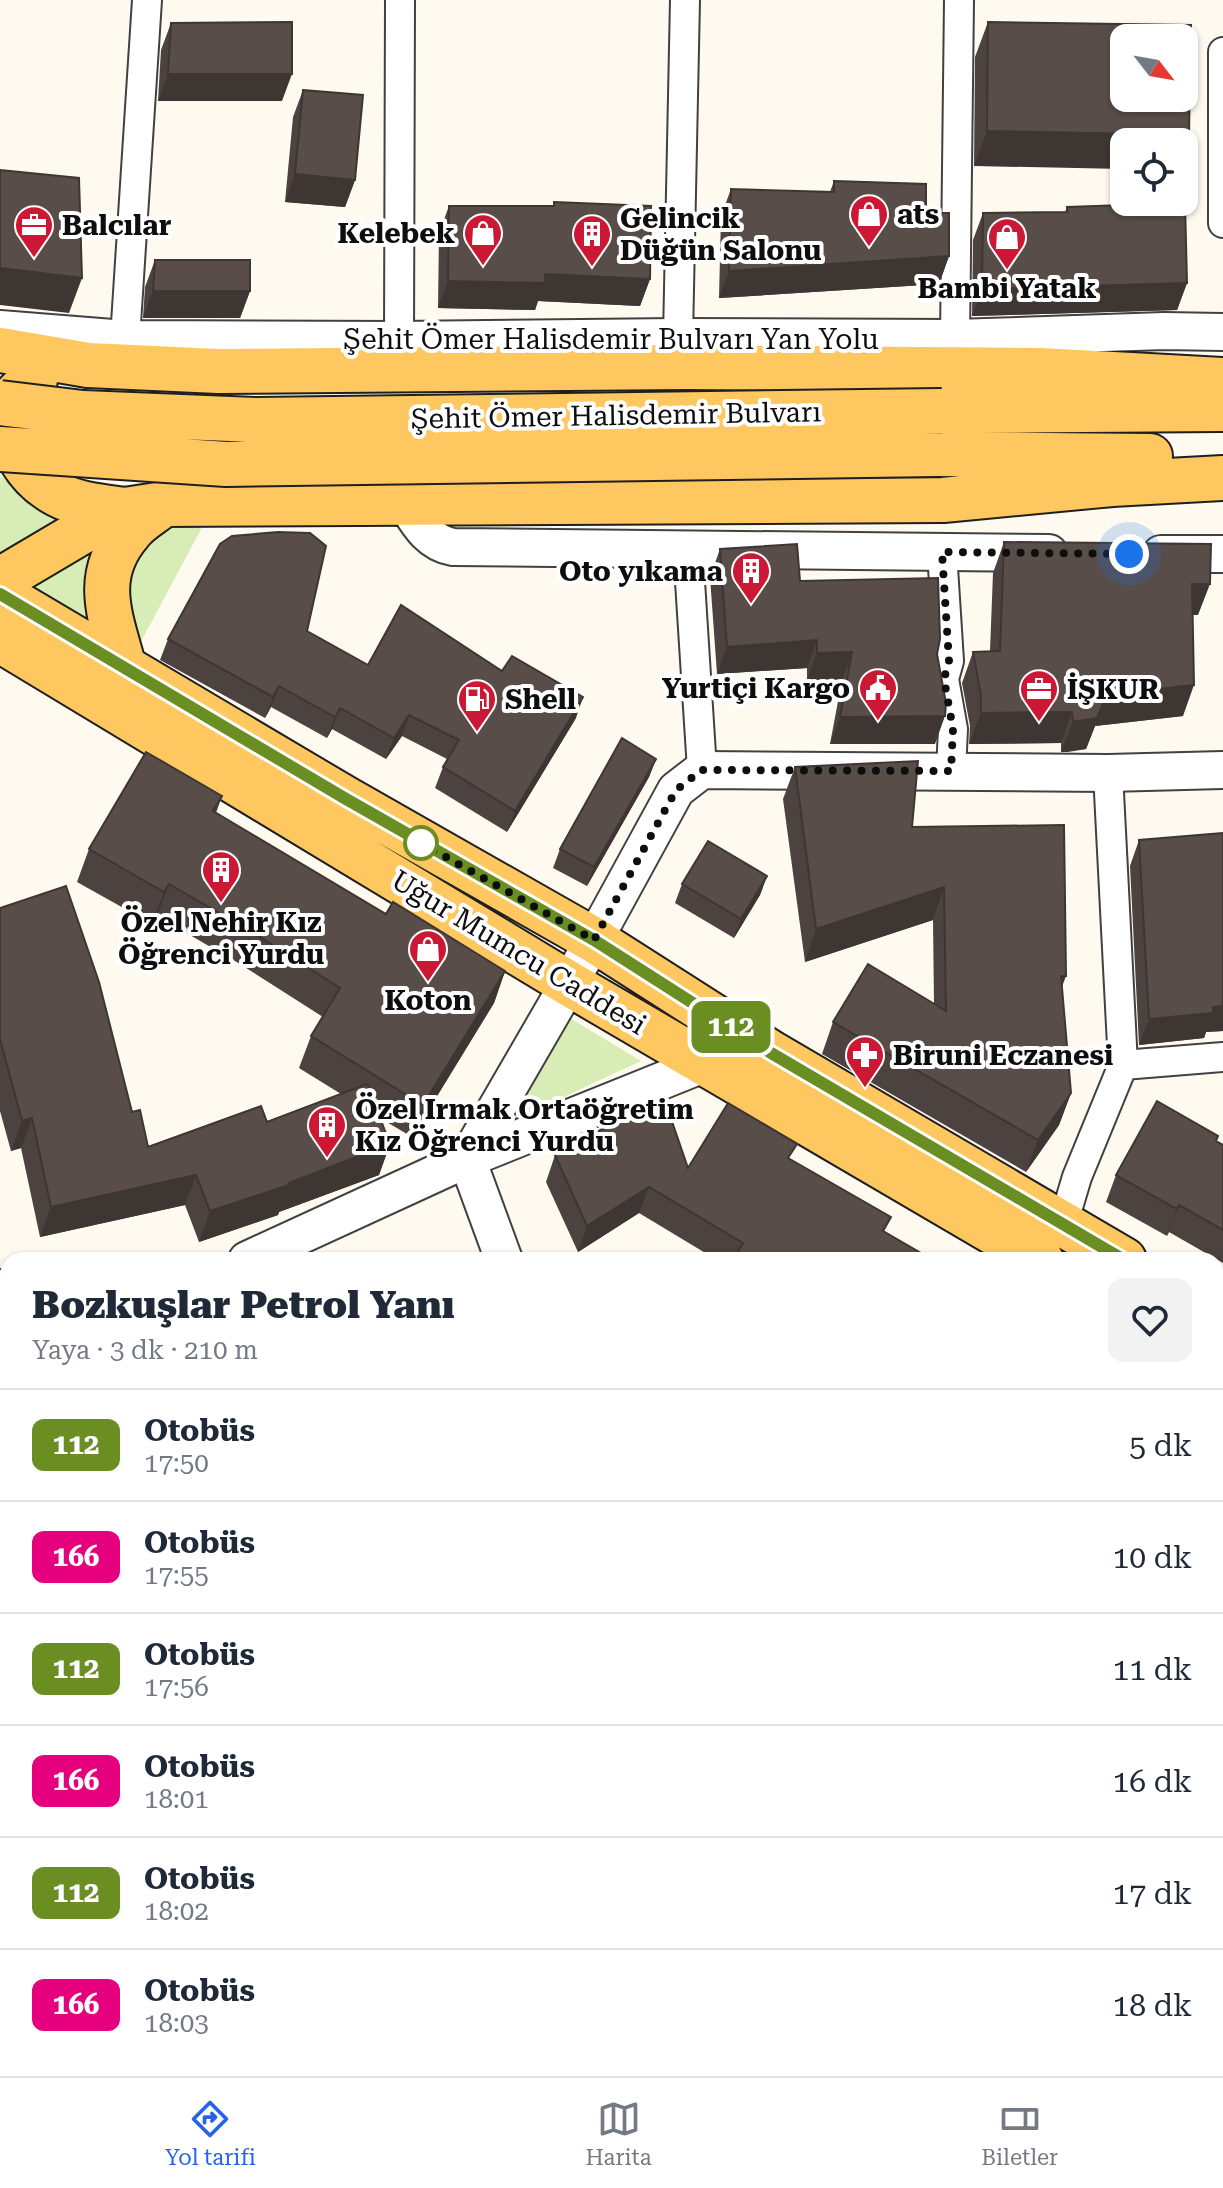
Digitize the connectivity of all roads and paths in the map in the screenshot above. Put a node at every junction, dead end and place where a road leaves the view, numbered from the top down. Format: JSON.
{"nodes":[{"id":1,"x":147,"y":0,"type":"edge"},
{"id":2,"x":400,"y":0,"type":"edge"},
{"id":3,"x":685,"y":0,"type":"edge"},
{"id":4,"x":959,"y":0,"type":"edge"},
{"id":5,"x":1223,"y":52,"type":"edge"},
{"id":6,"x":1223,"y":223,"type":"edge"},
{"id":7,"x":0,"y":329,"type":"edge"},
{"id":8,"x":1223,"y":332,"type":"edge"},
{"id":9,"x":678,"y":337,"type":"junction"},
{"id":10,"x":955,"y":338,"type":"junction"},
{"id":11,"x":125,"y":339,"type":"junction"},
{"id":12,"x":399,"y":340,"type":"junction"},
{"id":13,"x":0,"y":350,"type":"edge"},
{"id":14,"x":88,"y":365,"type":"junction"},
{"id":15,"x":1223,"y":380,"type":"edge"},
{"id":16,"x":0,"y":403,"type":"edge"},
{"id":17,"x":1223,"y":409,"type":"edge"},
{"id":18,"x":0,"y":449,"type":"edge"},
{"id":19,"x":1223,"y":456,"type":"edge"},
{"id":20,"x":1223,"y":478,"type":"edge"},
{"id":21,"x":406,"y":504,"type":"junction"},
{"id":22,"x":144,"y":507,"type":"junction"},
{"id":23,"x":688,"y":550,"type":"junction"},
{"id":24,"x":942,"y":552,"type":"junction"},
{"id":25,"x":1082,"y":553,"type":"edge"},
{"id":26,"x":1129,"y":554,"type":"edge"},
{"id":27,"x":1223,"y":554,"type":"edge"},
{"id":28,"x":0,"y":580,"type":"edge"},
{"id":29,"x":0,"y":594,"type":"edge"},
{"id":30,"x":0,"y":640,"type":"edge"},
{"id":31,"x":124,"y":668,"type":"junction"},
{"id":32,"x":702,"y":770,"type":"junction"},
{"id":33,"x":1223,"y":770,"type":"edge"},
{"id":34,"x":951,"y":771,"type":"junction"},
{"id":35,"x":1108,"y":773,"type":"junction"},
{"id":36,"x":594,"y":940,"type":"junction"},
{"id":37,"x":568,"y":983,"type":"junction"},
{"id":38,"x":1223,"y":1057,"type":"edge"},
{"id":39,"x":706,"y":1063,"type":"junction"},
{"id":40,"x":1123,"y":1065,"type":"junction"},
{"id":41,"x":467,"y":1159,"type":"junction"},
{"id":42,"x":1052,"y":1242,"type":"edge"},
{"id":43,"x":264,"y":1252,"type":"edge"},
{"id":44,"x":501,"y":1252,"type":"edge"},
{"id":45,"x":1092,"y":1252,"type":"edge"}],
"edges":[{"from":1,"to":11,"type":"street"},
{"from":2,"to":12,"type":"street"},
{"from":3,"to":9,"type":"street"},
{"from":4,"to":10,"type":"street"},
{"from":5,"to":6,"type":"street"},
{"from":7,"to":11,"type":"street","name":"Şehit Ömer Halisdemir Bulvarı Yan Yolu"},
{"from":8,"to":10,"type":"street","name":"Şehit Ömer Halisdemir Bulvarı Yan Yolu"},
{"from":9,"to":10,"type":"street","name":"Şehit Ömer Halisdemir Bulvarı Yan Yolu"},
{"from":9,"to":12,"type":"street","name":"Şehit Ömer Halisdemir Bulvarı Yan Yolu"},
{"from":11,"to":12,"type":"street","name":"Şehit Ömer Halisdemir Bulvarı Yan Yolu"},
{"from":13,"to":14,"type":"main road","name":"Şehit Ömer Halisdemir Bulvarı"},
{"from":14,"to":15,"type":"main road","name":"Şehit Ömer Halisdemir Bulvarı"},
{"from":14,"to":22,"type":"main road","name":"Şehit Ömer Halisdemir Bulvarı"},
{"from":16,"to":17,"type":"main road","name":"Şehit Ömer Halisdemir Bulvarı","bridge":true},
{"from":18,"to":19,"type":"main road","name":"Şehit Ömer Halisdemir Bulvarı","bridge":true},
{"from":20,"to":21,"type":"main road","name":"Şehit Ömer Halisdemir Bulvarı"},
{"from":21,"to":22,"type":"main road","name":"Şehit Ömer Halisdemir Bulvarı"},
{"from":21,"to":23,"type":"street"},
{"from":22,"to":28,"type":"main road"},
{"from":22,"to":31,"type":"main road"},
{"from":23,"to":24,"type":"street"},
{"from":23,"to":32,"type":"street"},
{"from":24,"to":25,"type":"street"},
{"from":24,"to":34,"type":"street"},
{"from":26,"to":27,"type":"street"},
{"from":29,"to":31,"type":"main road","name":"Uğur Mumcu Caddesi"},
{"from":30,"to":37,"type":"main road","name":"Uğur Mumcu Caddesi"},
{"from":31,"to":36,"type":"main road","name":"Uğur Mumcu Caddesi"},
{"from":32,"to":34,"type":"street"},
{"from":32,"to":36,"type":"street"},
{"from":33,"to":35,"type":"street"},
{"from":34,"to":35,"type":"street"},
{"from":35,"to":40,"type":"street"},
{"from":36,"to":37,"type":"street"},
{"from":36,"to":42,"type":"main road","name":"Uğur Mumcu Caddesi"},
{"from":37,"to":39,"type":"main road","name":"Uğur Mumcu Caddesi"},
{"from":37,"to":41,"type":"street"},
{"from":38,"to":40,"type":"street"},
{"from":39,"to":41,"type":"street"},
{"from":39,"to":42,"type":"main road","name":"Uğur Mumcu Caddesi"},
{"from":40,"to":42,"type":"street"},
{"from":41,"to":43,"type":"street"},
{"from":41,"to":44,"type":"street"},
{"from":42,"to":45,"type":"main road","name":"Uğur Mumcu Caddesi"}]}
